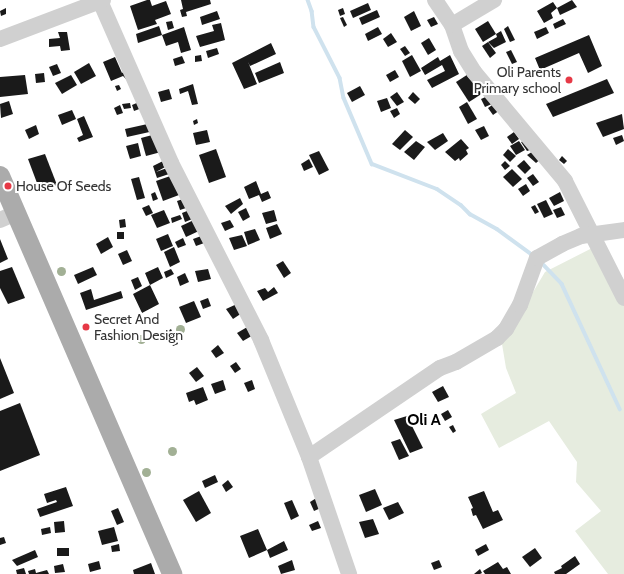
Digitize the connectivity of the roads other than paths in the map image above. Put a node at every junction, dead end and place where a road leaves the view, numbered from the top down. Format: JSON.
{"nodes":[{"id":1,"x":435,"y":0,"type":"edge"},
{"id":2,"x":494,"y":0,"type":"edge"},
{"id":3,"x":102,"y":1,"type":"edge"},
{"id":4,"x":452,"y":25,"type":"junction"},
{"id":5,"x":0,"y":39,"type":"edge"},
{"id":6,"x":0,"y":176,"type":"edge"},
{"id":7,"x":8,"y":217,"type":"edge"},
{"id":8,"x":624,"y":230,"type":"edge"},
{"id":9,"x":592,"y":234,"type":"junction"},
{"id":10,"x":624,"y":298,"type":"edge"},
{"id":11,"x":309,"y":457,"type":"junction"},
{"id":12,"x":172,"y":574,"type":"edge"},
{"id":13,"x":349,"y":574,"type":"edge"}],
"edges":[{"from":1,"to":4,"type":"street"},
{"from":2,"to":4,"type":"street"},
{"from":3,"to":5,"type":"street"},
{"from":3,"to":11,"type":"street"},
{"from":4,"to":9,"type":"street"},
{"from":6,"to":7,"type":"main road"},
{"from":7,"to":12,"type":"main road"},
{"from":8,"to":9,"type":"street"},
{"from":9,"to":10,"type":"street"},
{"from":9,"to":11,"type":"street"},
{"from":11,"to":13,"type":"street"}]}
